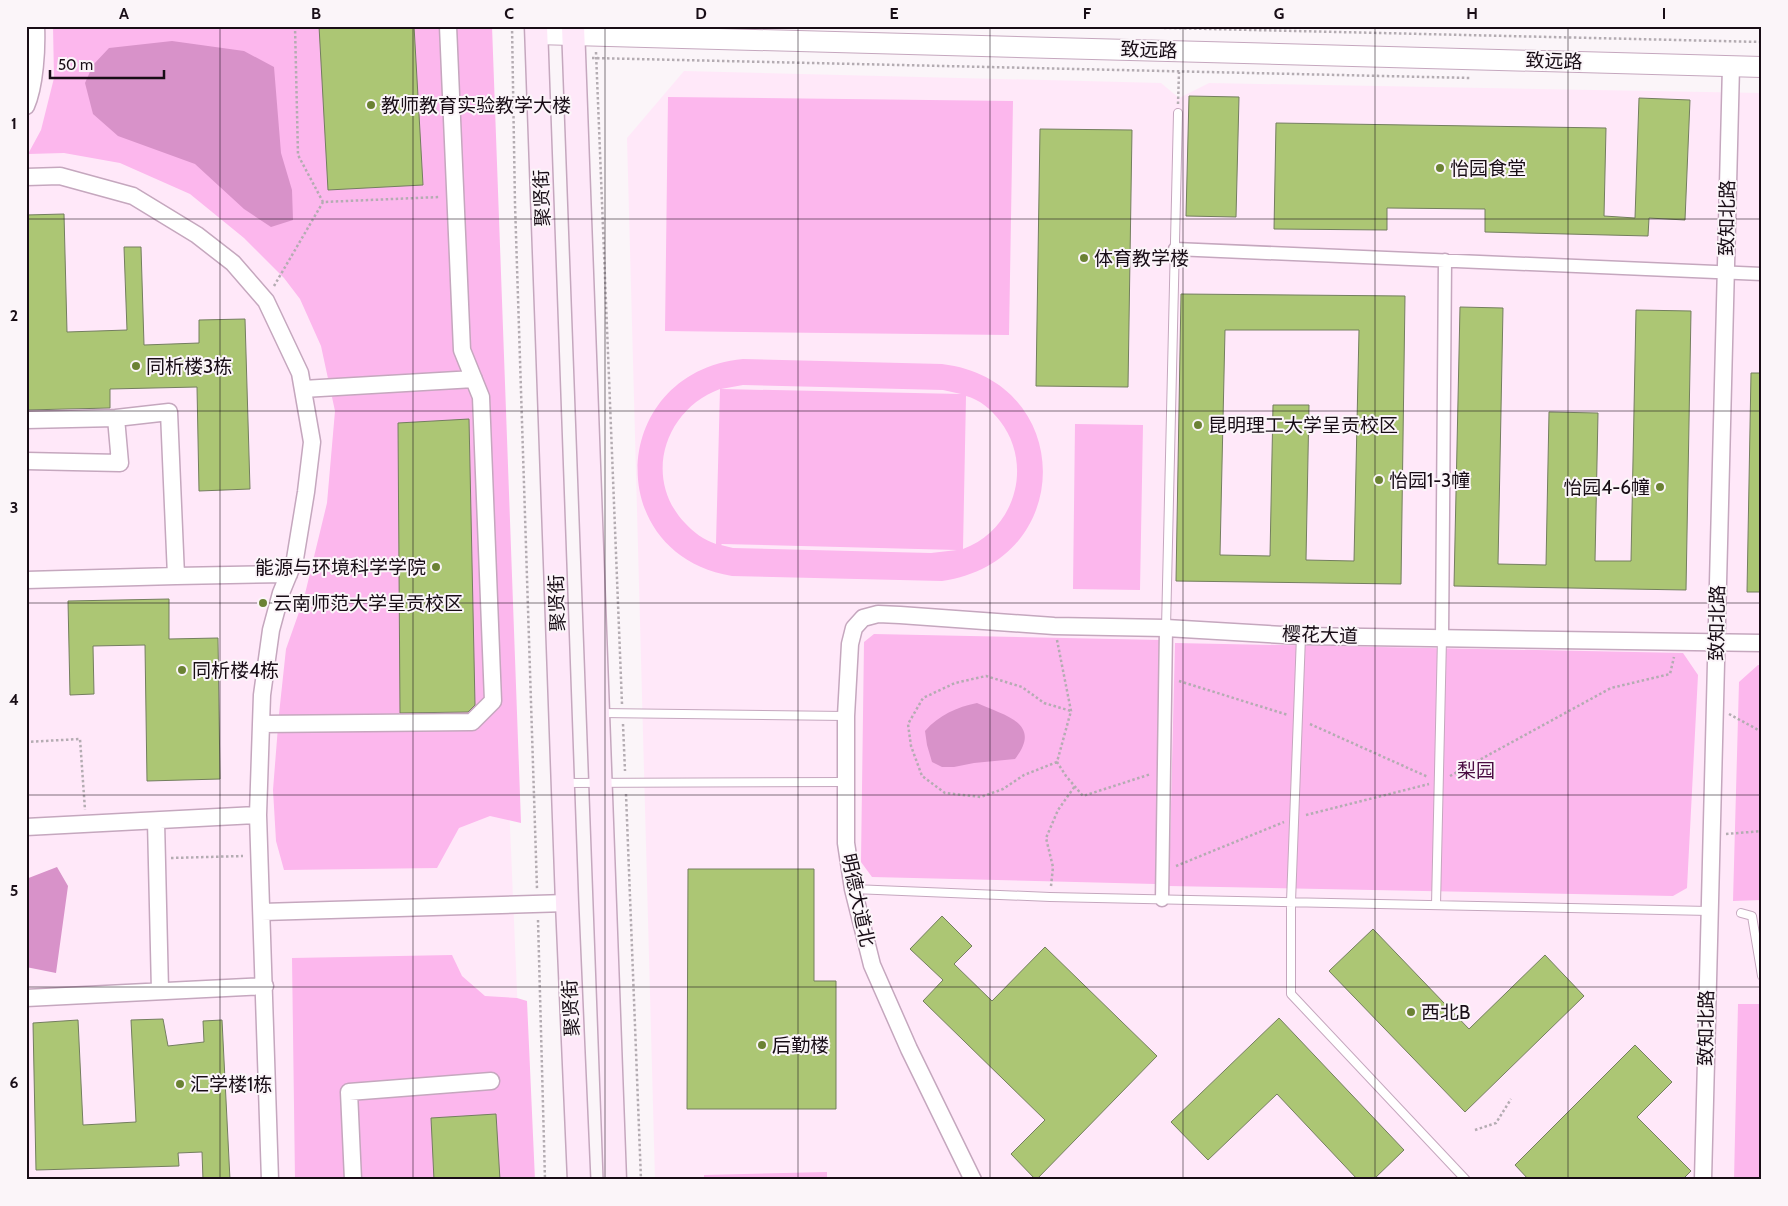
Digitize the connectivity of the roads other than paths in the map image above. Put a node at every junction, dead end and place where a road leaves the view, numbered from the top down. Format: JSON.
{"nodes":[{"id":1,"x":36,"y":26,"type":"edge"},
{"id":2,"x":448,"y":26,"type":"edge"},
{"id":3,"x":536,"y":30,"type":"edge"},
{"id":4,"x":573,"y":30,"type":"edge"},
{"id":5,"x":1731,"y":66,"type":"junction"},
{"id":6,"x":1762,"y":66,"type":"edge"},
{"id":7,"x":26,"y":106,"type":"edge"},
{"id":8,"x":1178,"y":113,"type":"road end"},
{"id":9,"x":26,"y":177,"type":"edge"},
{"id":10,"x":1174,"y":249,"type":"junction"},
{"id":11,"x":1444,"y":260,"type":"junction"},
{"id":12,"x":1725,"y":271,"type":"junction"},
{"id":13,"x":1762,"y":274,"type":"edge"},
{"id":14,"x":474,"y":380,"type":"junction"},
{"id":15,"x":303,"y":388,"type":"junction"},
{"id":16,"x":116,"y":418,"type":"junction"},
{"id":17,"x":26,"y":420,"type":"edge"},
{"id":18,"x":26,"y":461,"type":"edge"},
{"id":19,"x":289,"y":574,"type":"junction"},
{"id":20,"x":176,"y":576,"type":"junction"},
{"id":21,"x":26,"y":580,"type":"edge"},
{"id":22,"x":878,"y":614,"type":"joint"},
{"id":23,"x":1166,"y":628,"type":"junction"},
{"id":24,"x":1301,"y":636,"type":"junction"},
{"id":25,"x":1442,"y":638,"type":"junction"},
{"id":26,"x":1716,"y":642,"type":"junction"},
{"id":27,"x":1762,"y":643,"type":"edge"},
{"id":28,"x":597,"y":713,"type":"junction"},
{"id":29,"x":846,"y":716,"type":"junction"},
{"id":30,"x":261,"y":724,"type":"junction"},
{"id":31,"x":846,"y":782,"type":"junction"},
{"id":32,"x":563,"y":784,"type":"junction"},
{"id":33,"x":600,"y":784,"type":"junction"},
{"id":34,"x":258,"y":815,"type":"junction"},
{"id":35,"x":156,"y":820,"type":"junction"},
{"id":36,"x":26,"y":827,"type":"edge"},
{"id":37,"x":853,"y":889,"type":"junction"},
{"id":38,"x":1162,"y":900,"type":"junction"},
{"id":39,"x":1291,"y":902,"type":"junction"},
{"id":40,"x":567,"y":903,"type":"junction"},
{"id":41,"x":1436,"y":905,"type":"junction"},
{"id":42,"x":1709,"y":911,"type":"junction"},
{"id":43,"x":262,"y":912,"type":"junction"},
{"id":44,"x":1741,"y":913,"type":"dead end"},
{"id":45,"x":1762,"y":976,"type":"edge"},
{"id":46,"x":264,"y":986,"type":"junction"},
{"id":47,"x":160,"y":992,"type":"junction"},
{"id":48,"x":26,"y":998,"type":"edge"},
{"id":49,"x":491,"y":1081,"type":"dead end"},
{"id":50,"x":270,"y":1180,"type":"edge"},
{"id":51,"x":353,"y":1180,"type":"edge"},
{"id":52,"x":579,"y":1180,"type":"edge"},
{"id":53,"x":615,"y":1180,"type":"edge"},
{"id":54,"x":973,"y":1180,"type":"edge"},
{"id":55,"x":1466,"y":1180,"type":"edge"},
{"id":56,"x":1703,"y":1180,"type":"edge"}],
"edges":[{"from":1,"to":7,"type":"street"},
{"from":2,"to":14,"type":"street"},
{"from":3,"to":4,"type":"street","name":"致远路"},
{"from":3,"to":32,"type":"main road","name":"聚贤街"},
{"from":4,"to":5,"type":"street","name":"致远路"},
{"from":4,"to":28,"type":"main road","name":"聚贤街"},
{"from":5,"to":6,"type":"street","name":"致远路"},
{"from":5,"to":12,"type":"street","name":"致知北路"},
{"from":8,"to":10,"type":"lane"},
{"from":9,"to":15,"type":"street"},
{"from":10,"to":11,"type":"street"},
{"from":10,"to":23,"type":"lane"},
{"from":11,"to":12,"type":"street"},
{"from":11,"to":25,"type":"street"},
{"from":12,"to":13,"type":"street"},
{"from":12,"to":26,"type":"street","name":"致知北路"},
{"from":14,"to":15,"type":"street"},
{"from":14,"to":30,"type":"street"},
{"from":15,"to":19,"type":"street"},
{"from":16,"to":17,"type":"street"},
{"from":16,"to":18,"type":"street"},
{"from":16,"to":20,"type":"street"},
{"from":19,"to":20,"type":"street"},
{"from":19,"to":30,"type":"street"},
{"from":20,"to":21,"type":"street"},
{"from":22,"to":23,"type":"street","name":"樱花大道"},
{"from":22,"to":29,"type":"street","name":"明德大道北"},
{"from":23,"to":24,"type":"street","name":"樱花大道"},
{"from":23,"to":38,"type":"street"},
{"from":24,"to":25,"type":"street","name":"樱花大道"},
{"from":24,"to":39,"type":"lane"},
{"from":25,"to":26,"type":"street","name":"樱花大道"},
{"from":25,"to":41,"type":"lane"},
{"from":26,"to":27,"type":"street","name":"樱花大道"},
{"from":26,"to":42,"type":"street","name":"致知北路"},
{"from":28,"to":29,"type":"lane"},
{"from":28,"to":33,"type":"main road","name":"聚贤街"},
{"from":29,"to":31,"type":"street","name":"明德大道北"},
{"from":30,"to":34,"type":"street"},
{"from":31,"to":33,"type":"lane"},
{"from":31,"to":37,"type":"street","name":"明德大道北"},
{"from":32,"to":33,"type":"lane"},
{"from":32,"to":40,"type":"main road","name":"聚贤街"},
{"from":33,"to":53,"type":"main road","name":"聚贤街"},
{"from":34,"to":35,"type":"street"},
{"from":34,"to":43,"type":"street"},
{"from":35,"to":36,"type":"street"},
{"from":35,"to":47,"type":"street"},
{"from":37,"to":38,"type":"lane"},
{"from":37,"to":54,"type":"street","name":"明德大道北"},
{"from":38,"to":39,"type":"lane"},
{"from":39,"to":41,"type":"lane"},
{"from":39,"to":55,"type":"lane"},
{"from":40,"to":43,"type":"street"},
{"from":40,"to":52,"type":"main road","name":"聚贤街"},
{"from":41,"to":42,"type":"lane"},
{"from":42,"to":56,"type":"street","name":"致知北路"},
{"from":43,"to":46,"type":"street"},
{"from":44,"to":45,"type":"lane"},
{"from":46,"to":47,"type":"street"},
{"from":46,"to":50,"type":"street"},
{"from":47,"to":48,"type":"street"},
{"from":49,"to":51,"type":"street"}]}
